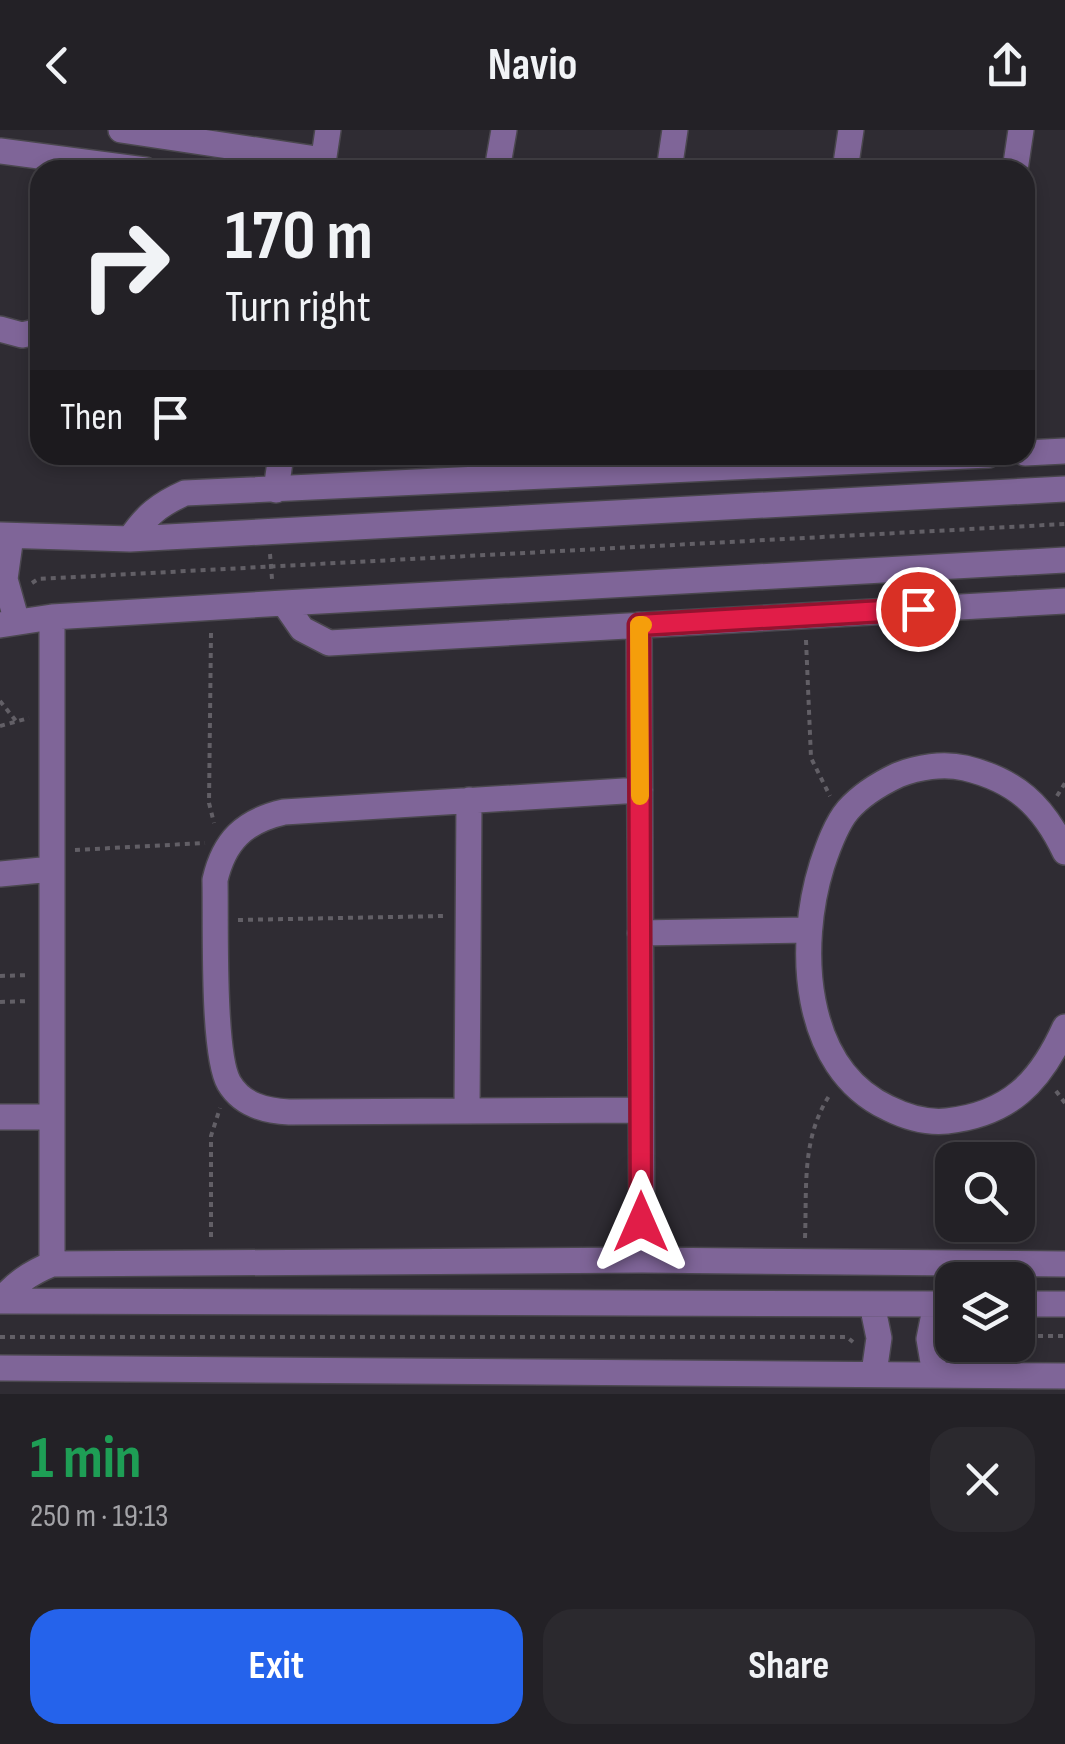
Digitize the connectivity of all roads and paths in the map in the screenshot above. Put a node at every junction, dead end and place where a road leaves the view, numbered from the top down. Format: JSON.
{"nodes":[{"id":1,"x":121,"y":130,"type":"edge"},
{"id":2,"x":328,"y":130,"type":"edge"},
{"id":3,"x":504,"y":130,"type":"edge"},
{"id":4,"x":675,"y":130,"type":"edge"},
{"id":5,"x":851,"y":130,"type":"edge"},
{"id":6,"x":1021,"y":130,"type":"edge"},
{"id":7,"x":0,"y":151,"type":"edge"},
{"id":8,"x":45,"y":160,"type":"edge"},
{"id":9,"x":294,"y":160,"type":"edge"},
{"id":10,"x":324,"y":160,"type":"edge"},
{"id":11,"x":499,"y":160,"type":"edge"},
{"id":12,"x":671,"y":160,"type":"edge"},
{"id":13,"x":846,"y":160,"type":"edge"},
{"id":14,"x":1016,"y":160,"type":"edge"},
{"id":15,"x":0,"y":328,"type":"edge"},
{"id":16,"x":30,"y":333,"type":"edge"},
{"id":17,"x":1065,"y":451,"type":"edge"},
{"id":18,"x":1035,"y":452,"type":"edge"},
{"id":19,"x":280,"y":465,"type":"edge"},
{"id":20,"x":728,"y":465,"type":"edge"},
{"id":21,"x":652,"y":471,"type":"junction"},
{"id":22,"x":456,"y":481,"type":"junction"},
{"id":23,"x":1065,"y":489,"type":"edge"},
{"id":24,"x":276,"y":490,"type":"junction"},
{"id":25,"x":652,"y":511,"type":"junction"},
{"id":26,"x":458,"y":522,"type":"junction"},
{"id":27,"x":1065,"y":524,"type":"edge"},
{"id":28,"x":268,"y":532,"type":"junction"},
{"id":29,"x":5,"y":535,"type":"edge"},
{"id":30,"x":130,"y":539,"type":"junction"},
{"id":31,"x":760,"y":540,"type":"junction"},
{"id":32,"x":1065,"y":560,"type":"edge"},
{"id":33,"x":1028,"y":562,"type":"junction"},
{"id":34,"x":271,"y":568,"type":"junction"},
{"id":35,"x":764,"y":576,"type":"junction"},
{"id":36,"x":28,"y":590,"type":"dead end"},
{"id":37,"x":1065,"y":601,"type":"edge"},
{"id":38,"x":279,"y":603,"type":"junction"},
{"id":39,"x":1030,"y":603,"type":"junction"},
{"id":40,"x":212,"y":608,"type":"junction"},
{"id":41,"x":805,"y":616,"type":"junction"},
{"id":42,"x":52,"y":618,"type":"junction"},
{"id":43,"x":8,"y":623,"type":"edge"},
{"id":44,"x":639,"y":625,"type":"junction"},
{"id":45,"x":0,"y":700,"type":"edge"},
{"id":46,"x":16,"y":722,"type":"dead end"},
{"id":47,"x":640,"y":790,"type":"junction"},
{"id":48,"x":469,"y":800,"type":"junction"},
{"id":49,"x":846,"y":811,"type":"junction"},
{"id":50,"x":230,"y":841,"type":"junction"},
{"id":51,"x":1065,"y":852,"type":"edge"},
{"id":52,"x":52,"y":860,"type":"junction"},
{"id":53,"x":0,"y":874,"type":"edge"},
{"id":54,"x":468,"y":916,"type":"junction"},
{"id":55,"x":216,"y":920,"type":"junction"},
{"id":56,"x":808,"y":930,"type":"junction"},
{"id":57,"x":640,"y":933,"type":"junction"},
{"id":58,"x":1065,"y":1028,"type":"edge"},
{"id":59,"x":846,"y":1078,"type":"junction"},
{"id":60,"x":230,"y":1086,"type":"junction"},
{"id":61,"x":467,"y":1110,"type":"junction"},
{"id":62,"x":641,"y":1110,"type":"junction"},
{"id":63,"x":0,"y":1117,"type":"edge"},
{"id":64,"x":52,"y":1117,"type":"junction"},
{"id":65,"x":642,"y":1260,"type":"junction"},
{"id":66,"x":748,"y":1262,"type":"junction"},
{"id":67,"x":212,"y":1263,"type":"junction"},
{"id":68,"x":804,"y":1263,"type":"junction"},
{"id":69,"x":52,"y":1264,"type":"junction"},
{"id":70,"x":1065,"y":1264,"type":"edge"},
{"id":71,"x":0,"y":1302,"type":"edge"},
{"id":72,"x":749,"y":1304,"type":"junction"},
{"id":73,"x":872,"y":1304,"type":"junction"},
{"id":74,"x":935,"y":1304,"type":"edge"},
{"id":75,"x":1035,"y":1304,"type":"edge"},
{"id":76,"x":1065,"y":1304,"type":"edge"},
{"id":77,"x":935,"y":1325,"type":"edge"},
{"id":78,"x":1035,"y":1336,"type":"edge"},
{"id":79,"x":1065,"y":1336,"type":"edge"},
{"id":80,"x":0,"y":1368,"type":"edge"},
{"id":81,"x":874,"y":1373,"type":"junction"},
{"id":82,"x":935,"y":1374,"type":"junction"},
{"id":83,"x":1065,"y":1376,"type":"edge"}],
"edges":[{"from":1,"to":9,"type":"street"},
{"from":2,"to":10,"type":"street"},
{"from":3,"to":11,"type":"street"},
{"from":4,"to":12,"type":"street"},
{"from":5,"to":13,"type":"street"},
{"from":6,"to":14,"type":"street"},
{"from":7,"to":8,"type":"street"},
{"from":15,"to":16,"type":"street"},
{"from":17,"to":18,"type":"street"},
{"from":19,"to":24,"type":"street"},
{"from":20,"to":21,"type":"street"},
{"from":21,"to":22,"type":"street"},
{"from":21,"to":25,"type":"street"},
{"from":22,"to":24,"type":"street"},
{"from":22,"to":26,"type":"street"},
{"from":23,"to":25,"type":"street"},
{"from":24,"to":30,"type":"street"},
{"from":25,"to":26,"type":"street"},
{"from":26,"to":28,"type":"street"},
{"from":27,"to":31,"type":"path"},
{"from":28,"to":30,"type":"street"},
{"from":28,"to":34,"type":"path"},
{"from":29,"to":30,"type":"street"},
{"from":29,"to":43,"type":"street"},
{"from":31,"to":34,"type":"path"},
{"from":31,"to":35,"type":"path"},
{"from":32,"to":33,"type":"street"},
{"from":33,"to":35,"type":"street"},
{"from":33,"to":39,"type":"street"},
{"from":34,"to":36,"type":"path"},
{"from":34,"to":38,"type":"path"},
{"from":35,"to":38,"type":"street"},
{"from":37,"to":39,"type":"street"},
{"from":38,"to":40,"type":"street"},
{"from":38,"to":44,"type":"street"},
{"from":39,"to":41,"type":"street"},
{"from":40,"to":42,"type":"street"},
{"from":40,"to":50,"type":"path"},
{"from":41,"to":44,"type":"street"},
{"from":41,"to":49,"type":"path"},
{"from":42,"to":43,"type":"street"},
{"from":42,"to":52,"type":"street"},
{"from":44,"to":47,"type":"street"},
{"from":45,"to":46,"type":"path"},
{"from":47,"to":48,"type":"street"},
{"from":47,"to":57,"type":"street"},
{"from":48,"to":50,"type":"street"},
{"from":48,"to":54,"type":"street"},
{"from":49,"to":51,"type":"street"},
{"from":49,"to":56,"type":"street"},
{"from":50,"to":52,"type":"path"},
{"from":50,"to":55,"type":"street"},
{"from":52,"to":53,"type":"street"},
{"from":52,"to":64,"type":"street"},
{"from":54,"to":55,"type":"path"},
{"from":54,"to":61,"type":"street"},
{"from":55,"to":60,"type":"street"},
{"from":56,"to":57,"type":"street"},
{"from":56,"to":59,"type":"street"},
{"from":57,"to":62,"type":"street"},
{"from":58,"to":59,"type":"street"},
{"from":59,"to":68,"type":"path"},
{"from":60,"to":61,"type":"street"},
{"from":60,"to":67,"type":"path"},
{"from":61,"to":62,"type":"street"},
{"from":62,"to":65,"type":"street"},
{"from":63,"to":64,"type":"street"},
{"from":64,"to":69,"type":"street"},
{"from":65,"to":66,"type":"street"},
{"from":65,"to":67,"type":"street"},
{"from":66,"to":68,"type":"street"},
{"from":66,"to":72,"type":"street"},
{"from":67,"to":69,"type":"street"},
{"from":68,"to":70,"type":"street"},
{"from":69,"to":71,"type":"street"},
{"from":71,"to":72,"type":"street"},
{"from":72,"to":73,"type":"street"},
{"from":73,"to":74,"type":"street"},
{"from":73,"to":81,"type":"street"},
{"from":75,"to":76,"type":"street"},
{"from":77,"to":82,"type":"street"},
{"from":78,"to":79,"type":"path"},
{"from":80,"to":81,"type":"street"},
{"from":81,"to":82,"type":"street"},
{"from":82,"to":83,"type":"street"}]}
